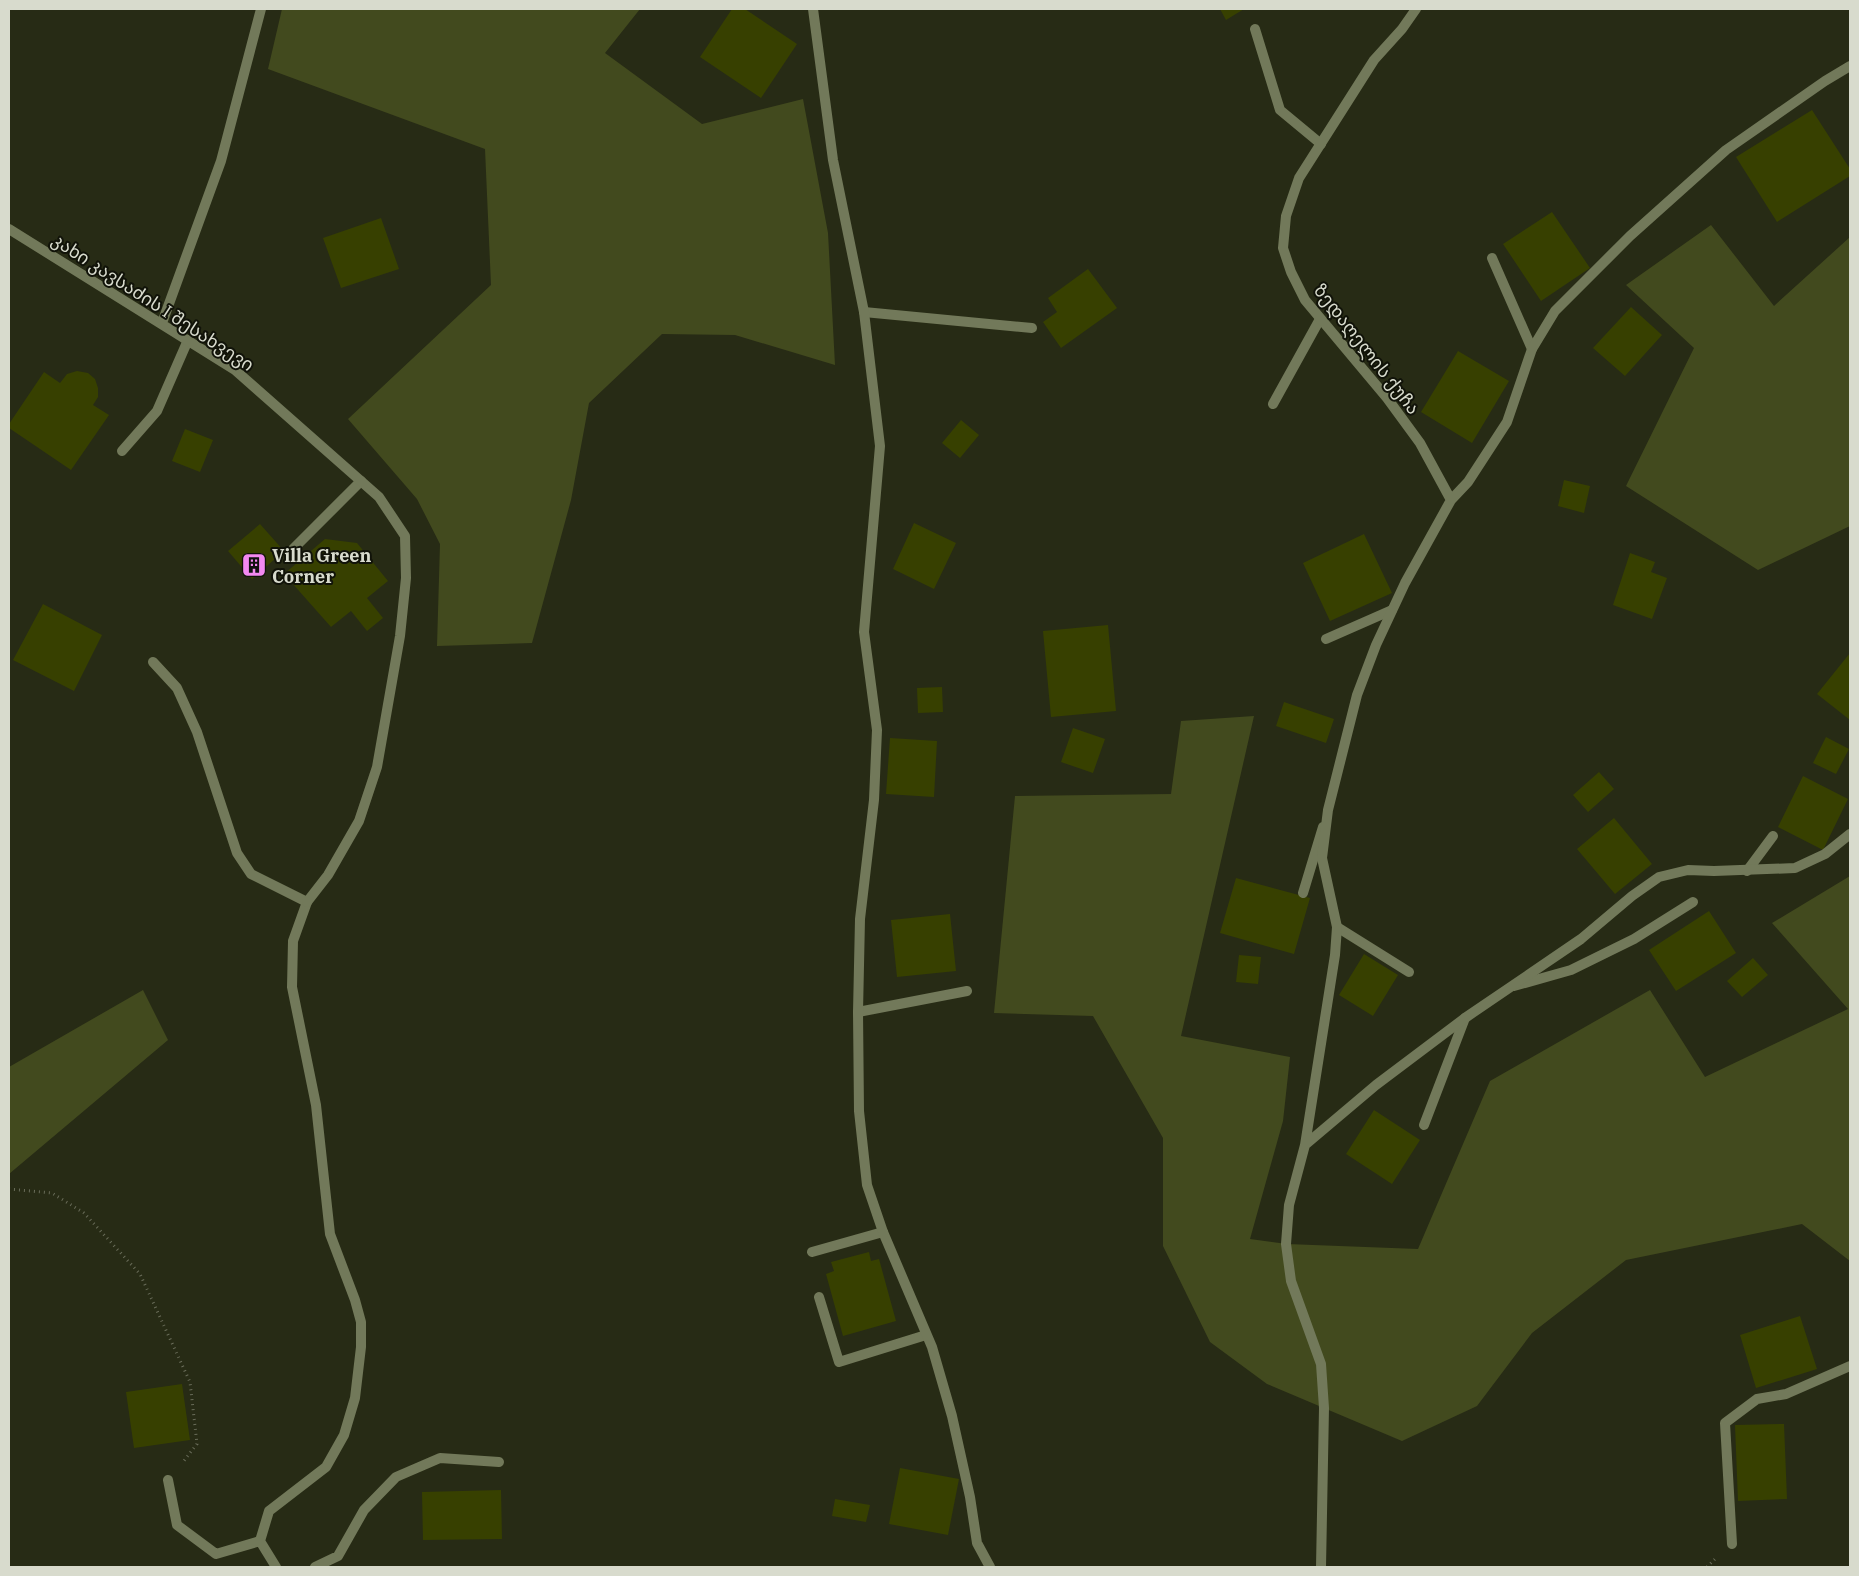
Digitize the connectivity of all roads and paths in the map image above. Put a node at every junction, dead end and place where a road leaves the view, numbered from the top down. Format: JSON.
{"nodes":[{"id":1,"x":260,"y":9,"type":"edge"},
{"id":2,"x":813,"y":9,"type":"edge"},
{"id":3,"x":1416,"y":9,"type":"edge"},
{"id":4,"x":1254,"y":29,"type":"dead end"},
{"id":5,"x":1850,"y":66,"type":"edge"},
{"id":6,"x":1321,"y":144,"type":"junction"},
{"id":7,"x":9,"y":229,"type":"edge"},
{"id":8,"x":1492,"y":258,"type":"dead end"},
{"id":9,"x":864,"y":312,"type":"junction"},
{"id":10,"x":1320,"y":319,"type":"junction"},
{"id":11,"x":162,"y":323,"type":"junction"},
{"id":12,"x":1032,"y":328,"type":"dead end"},
{"id":13,"x":188,"y":340,"type":"junction"},
{"id":14,"x":1532,"y":349,"type":"junction"},
{"id":15,"x":1272,"y":404,"type":"dead end"},
{"id":16,"x":122,"y":451,"type":"dead end"},
{"id":17,"x":361,"y":481,"type":"junction"},
{"id":18,"x":1451,"y":500,"type":"junction"},
{"id":19,"x":293,"y":549,"type":"dead end"},
{"id":20,"x":1392,"y":610,"type":"junction"},
{"id":21,"x":1326,"y":638,"type":"dead end"},
{"id":22,"x":153,"y":662,"type":"dead end"},
{"id":23,"x":1328,"y":810,"type":"junction"},
{"id":24,"x":1850,"y":834,"type":"edge"},
{"id":25,"x":1773,"y":836,"type":"dead end"},
{"id":26,"x":1747,"y":870,"type":"junction"},
{"id":27,"x":1303,"y":893,"type":"dead end"},
{"id":28,"x":307,"y":902,"type":"junction"},
{"id":29,"x":1693,"y":902,"type":"dead end"},
{"id":30,"x":1337,"y":927,"type":"junction"},
{"id":31,"x":1409,"y":972,"type":"dead end"},
{"id":32,"x":1509,"y":987,"type":"junction"},
{"id":33,"x":967,"y":991,"type":"dead end"},
{"id":34,"x":858,"y":1012,"type":"junction"},
{"id":35,"x":1465,"y":1018,"type":"junction"},
{"id":36,"x":1424,"y":1125,"type":"dead end"},
{"id":37,"x":1305,"y":1146,"type":"junction"},
{"id":38,"x":9,"y":1189,"type":"edge"},
{"id":39,"x":883,"y":1232,"type":"junction"},
{"id":40,"x":812,"y":1252,"type":"dead end"},
{"id":41,"x":819,"y":1297,"type":"dead end"},
{"id":42,"x":926,"y":1335,"type":"junction"},
{"id":43,"x":1850,"y":1366,"type":"edge"},
{"id":44,"x":498,"y":1462,"type":"dead end"},
{"id":45,"x":168,"y":1480,"type":"joint"},
{"id":46,"x":260,"y":1541,"type":"junction"},
{"id":47,"x":1732,"y":1544,"type":"dead end"},
{"id":48,"x":276,"y":1567,"type":"edge"},
{"id":49,"x":315,"y":1567,"type":"edge"},
{"id":50,"x":990,"y":1567,"type":"edge"},
{"id":51,"x":1321,"y":1567,"type":"edge"}],
"edges":[{"from":1,"to":11,"type":"street"},
{"from":2,"to":9,"type":"street"},
{"from":3,"to":6,"type":"street","name":"ზედაღელის ქუჩა"},
{"from":4,"to":6,"type":"street"},
{"from":5,"to":14,"type":"street"},
{"from":6,"to":10,"type":"street","name":"ზედაღელის ქუჩა"},
{"from":7,"to":11,"type":"street","name":"კახი კავსაძის I შესახვევი"},
{"from":8,"to":14,"type":"street"},
{"from":9,"to":12,"type":"street"},
{"from":9,"to":34,"type":"street"},
{"from":10,"to":15,"type":"street"},
{"from":10,"to":18,"type":"street","name":"ზედაღელის ქუჩა"},
{"from":11,"to":13,"type":"street","name":"კახი კავსაძის I შესახვევი"},
{"from":13,"to":16,"type":"street"},
{"from":13,"to":17,"type":"street","name":"კახი კავსაძის I შესახვევი"},
{"from":14,"to":18,"type":"street"},
{"from":17,"to":19,"type":"street"},
{"from":17,"to":28,"type":"street","name":"კახი კავსაძის I შესახვევი"},
{"from":18,"to":20,"type":"street"},
{"from":20,"to":21,"type":"street"},
{"from":20,"to":23,"type":"street"},
{"from":22,"to":28,"type":"street"},
{"from":23,"to":27,"type":"street"},
{"from":23,"to":30,"type":"street"},
{"from":24,"to":26,"type":"street"},
{"from":25,"to":26,"type":"street"},
{"from":26,"to":32,"type":"street"},
{"from":28,"to":46,"type":"street","name":"კახი კავსაძის I შესახვევი"},
{"from":29,"to":32,"type":"street"},
{"from":30,"to":31,"type":"street"},
{"from":30,"to":37,"type":"street"},
{"from":32,"to":35,"type":"street"},
{"from":33,"to":34,"type":"street"},
{"from":34,"to":39,"type":"street"},
{"from":35,"to":36,"type":"street"},
{"from":35,"to":37,"type":"street"},
{"from":37,"to":51,"type":"street"},
{"from":38,"to":45,"type":"path"},
{"from":39,"to":40,"type":"street"},
{"from":39,"to":42,"type":"street"},
{"from":41,"to":42,"type":"street"},
{"from":42,"to":50,"type":"street"},
{"from":43,"to":47,"type":"street"},
{"from":44,"to":49,"type":"street"},
{"from":45,"to":46,"type":"street"},
{"from":46,"to":48,"type":"street"}]}
